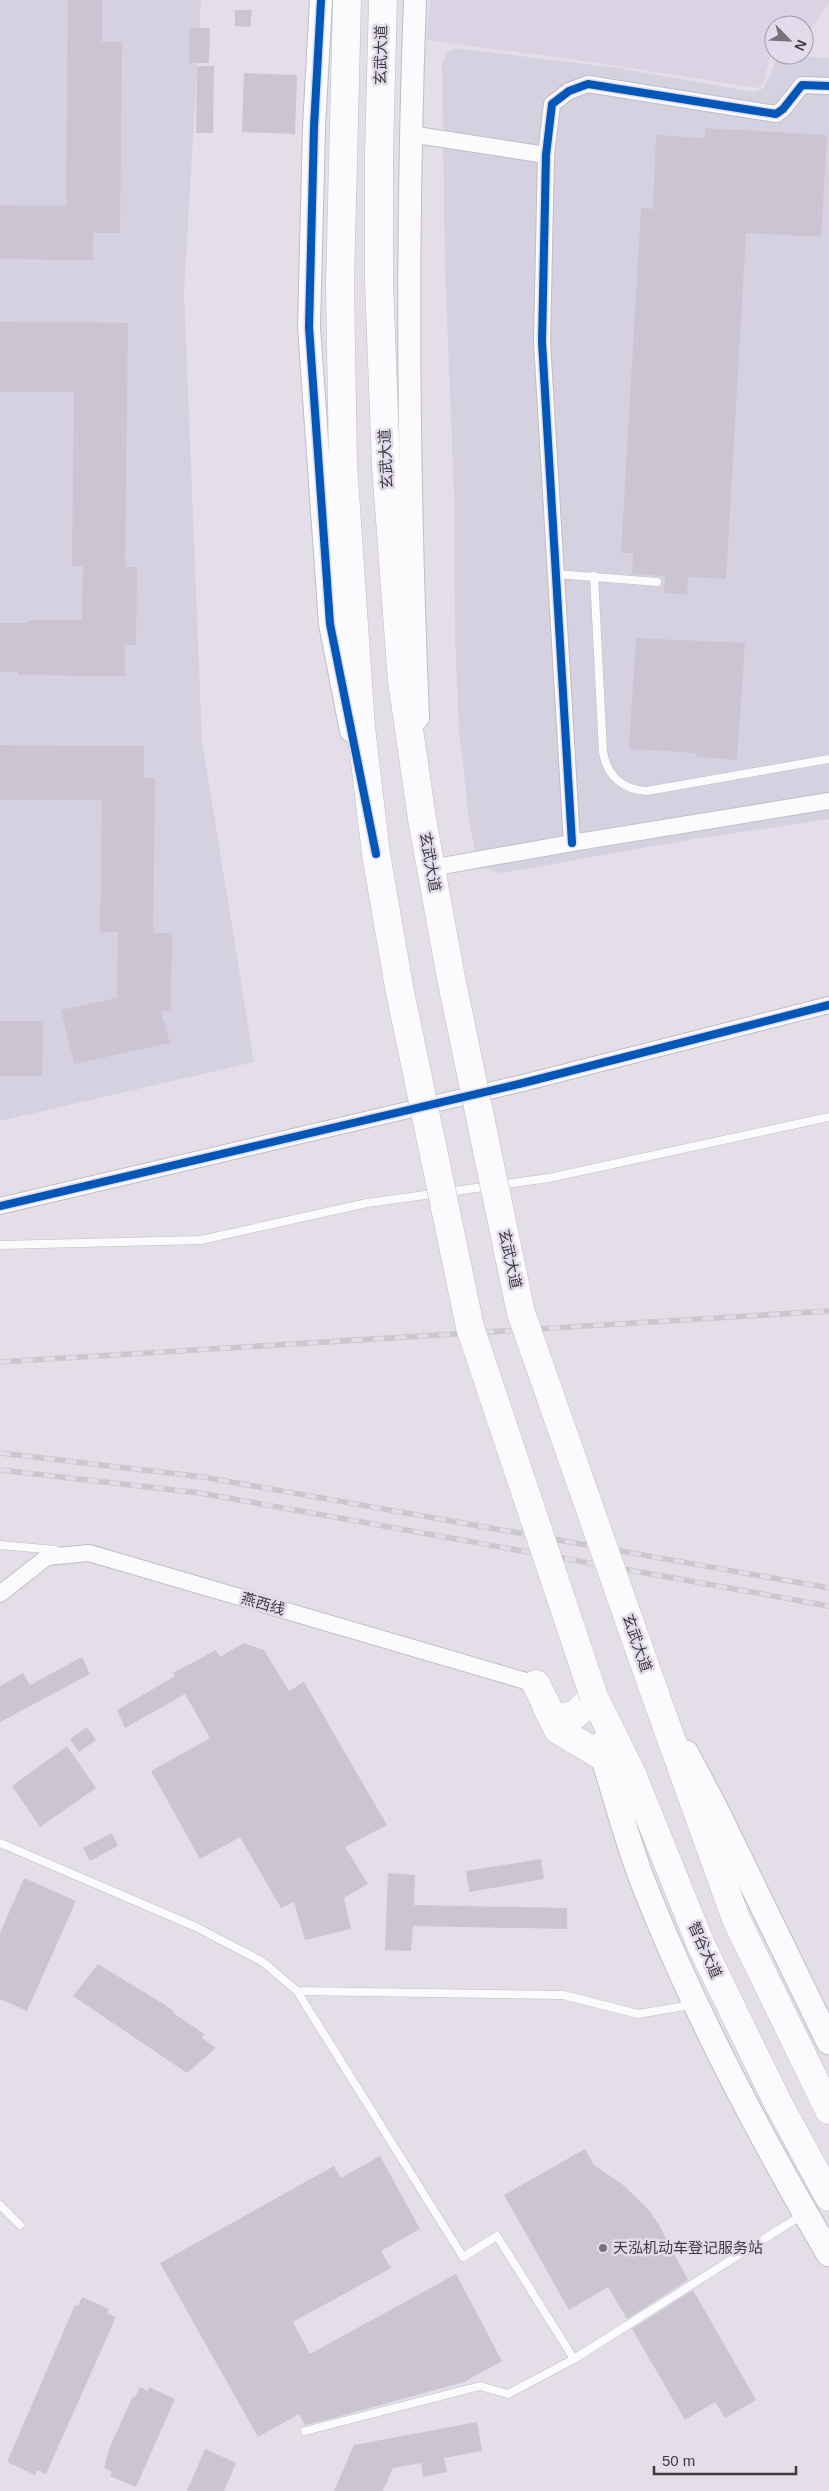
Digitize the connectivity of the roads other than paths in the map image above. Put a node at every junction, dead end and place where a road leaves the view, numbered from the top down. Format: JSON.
{"nodes":[{"id":1,"x":321,"y":0,"type":"edge"},
{"id":2,"x":347,"y":0,"type":"edge"},
{"id":3,"x":382,"y":0,"type":"edge"},
{"id":4,"x":415,"y":0,"type":"edge"},
{"id":5,"x":829,"y":86,"type":"edge"},
{"id":6,"x":410,"y":134,"type":"junction"},
{"id":7,"x":546,"y":155,"type":"junction"},
{"id":8,"x":556,"y":574,"type":"junction"},
{"id":9,"x":594,"y":576,"type":"junction"},
{"id":10,"x":657,"y":582,"type":"dead end"},
{"id":11,"x":829,"y":760,"type":"edge"},
{"id":12,"x":829,"y":801,"type":"edge"},
{"id":13,"x":422,"y":819,"type":"junction"},
{"id":14,"x":572,"y":843,"type":"junction"},
{"id":15,"x":376,"y":854,"type":"junction"},
{"id":16,"x":431,"y":868,"type":"junction"},
{"id":17,"x":829,"y":1005,"type":"edge"},
{"id":18,"x":829,"y":1117,"type":"edge"},
{"id":19,"x":0,"y":1206,"type":"edge"},
{"id":20,"x":0,"y":1244,"type":"edge"},
{"id":21,"x":0,"y":1545,"type":"edge"},
{"id":22,"x":89,"y":1553,"type":"junction"},
{"id":23,"x":0,"y":1594,"type":"edge"},
{"id":24,"x":536,"y":1684,"type":"junction"},
{"id":25,"x":654,"y":1694,"type":"junction"},
{"id":26,"x":594,"y":1697,"type":"junction"},
{"id":27,"x":603,"y":1757,"type":"junction"},
{"id":28,"x":632,"y":1774,"type":"junction"},
{"id":29,"x":0,"y":1843,"type":"edge"},
{"id":30,"x":297,"y":1991,"type":"junction"},
{"id":31,"x":697,"y":2004,"type":"junction"},
{"id":32,"x":829,"y":2042,"type":"edge"},
{"id":33,"x":823,"y":2099,"type":"edge"},
{"id":34,"x":829,"y":2197,"type":"edge"},
{"id":35,"x":0,"y":2205,"type":"edge"},
{"id":36,"x":805,"y":2213,"type":"junction"},
{"id":37,"x":20,"y":2225,"type":"dead end"},
{"id":38,"x":829,"y":2254,"type":"edge"},
{"id":39,"x":574,"y":2359,"type":"junction"},
{"id":40,"x":305,"y":2431,"type":"dead end"}],
"edges":[{"from":1,"to":15,"type":"street"},
{"from":2,"to":15,"type":"highway"},
{"from":3,"to":13,"type":"highway","name":"玄武大道"},
{"from":4,"to":6,"type":"street"},
{"from":5,"to":7,"type":"street"},
{"from":6,"to":7,"type":"street"},
{"from":6,"to":13,"type":"street"},
{"from":7,"to":8,"type":"street"},
{"from":8,"to":9,"type":"lane"},
{"from":8,"to":14,"type":"street"},
{"from":9,"to":10,"type":"lane"},
{"from":9,"to":11,"type":"lane"},
{"from":12,"to":14,"type":"street"},
{"from":13,"to":16,"type":"highway","name":"玄武大道"},
{"from":14,"to":16,"type":"street"},
{"from":15,"to":26,"type":"highway","bridge":true},
{"from":16,"to":25,"type":"highway","name":"玄武大道","bridge":true},
{"from":17,"to":19,"type":"street"},
{"from":18,"to":20,"type":"lane"},
{"from":21,"to":22,"type":"lane"},
{"from":22,"to":23,"type":"street","name":"燕西线"},
{"from":22,"to":24,"type":"street","name":"燕西线"},
{"from":24,"to":26,"type":"highway"},
{"from":24,"to":27,"type":"highway"},
{"from":25,"to":32,"type":"main road"},
{"from":25,"to":33,"type":"highway"},
{"from":26,"to":27,"type":"main road"},
{"from":26,"to":28,"type":"highway","name":"智谷大道"},
{"from":27,"to":28,"type":"highway"},
{"from":27,"to":31,"type":"main road"},
{"from":28,"to":34,"type":"highway","name":"智谷大道"},
{"from":29,"to":30,"type":"lane"},
{"from":30,"to":31,"type":"lane"},
{"from":30,"to":39,"type":"lane"},
{"from":31,"to":36,"type":"main road"},
{"from":35,"to":37,"type":"lane"},
{"from":36,"to":38,"type":"main road"},
{"from":36,"to":39,"type":"lane"},
{"from":39,"to":40,"type":"lane"}]}
